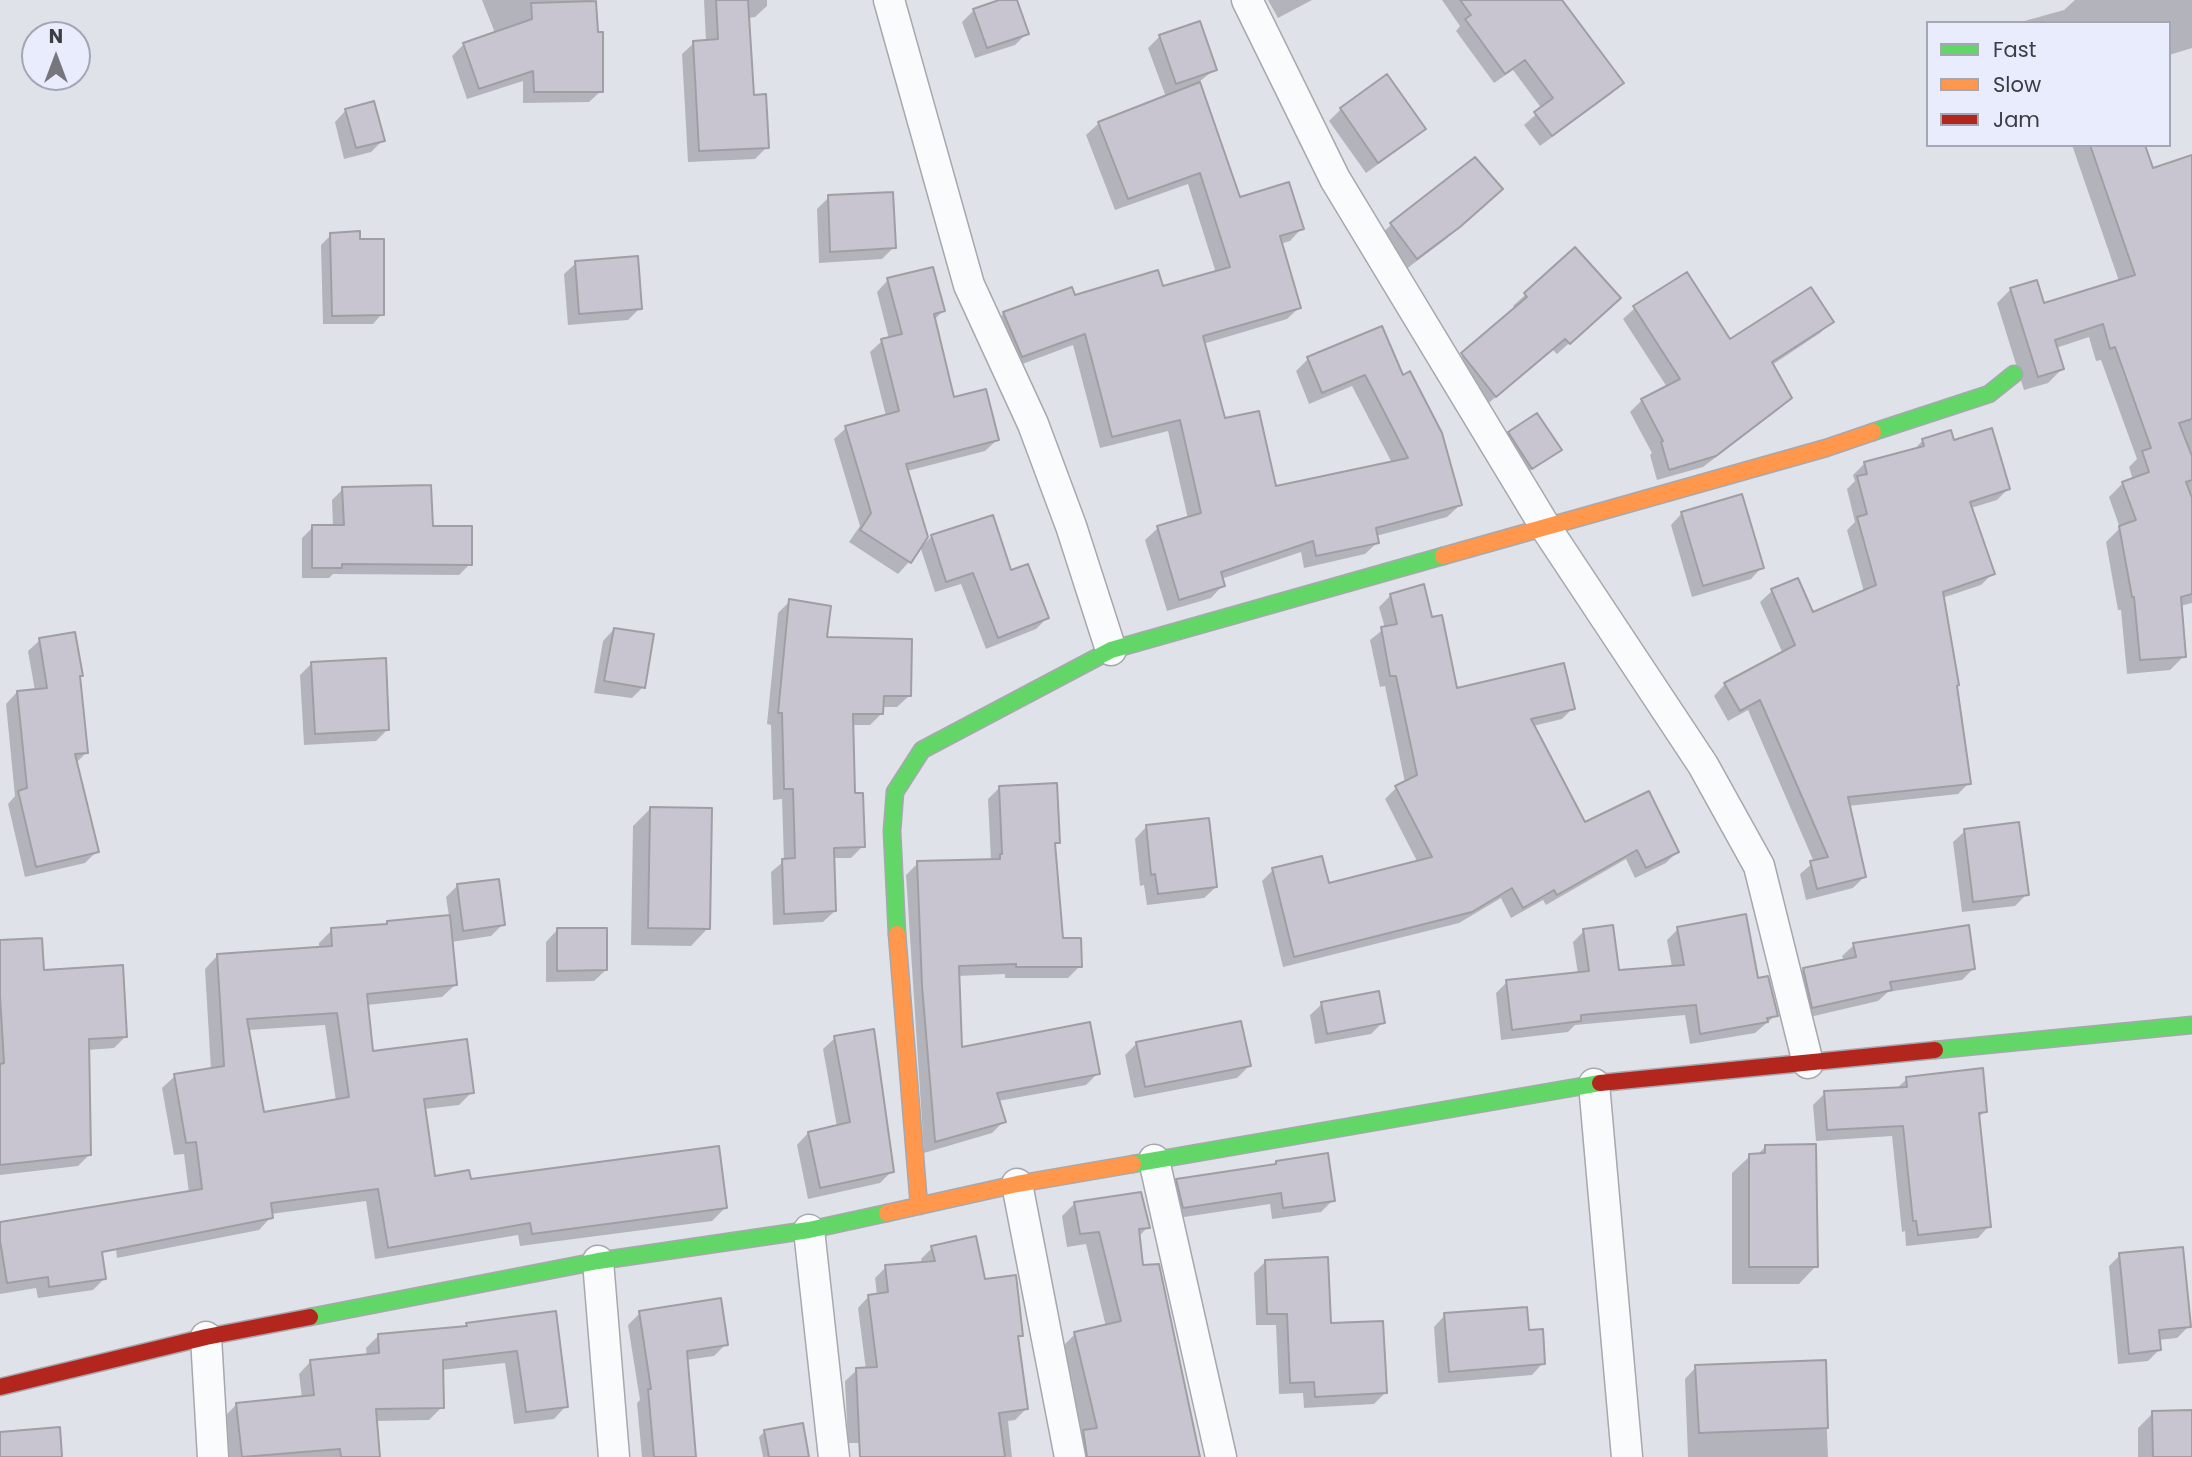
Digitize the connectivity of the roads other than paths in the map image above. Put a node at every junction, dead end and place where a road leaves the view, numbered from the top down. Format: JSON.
{"nodes":[{"id":1,"x":889,"y":0,"type":"edge"},
{"id":2,"x":1247,"y":0,"type":"edge"},
{"id":3,"x":2014,"y":374,"type":"dead end"},
{"id":4,"x":1546,"y":528,"type":"junction"},
{"id":5,"x":1111,"y":650,"type":"junction"},
{"id":6,"x":2192,"y":1025,"type":"edge"},
{"id":7,"x":1808,"y":1063,"type":"junction"},
{"id":8,"x":1594,"y":1084,"type":"junction"},
{"id":9,"x":1154,"y":1160,"type":"junction"},
{"id":10,"x":1017,"y":1184,"type":"junction"},
{"id":11,"x":919,"y":1206,"type":"junction"},
{"id":12,"x":809,"y":1230,"type":"junction"},
{"id":13,"x":598,"y":1261,"type":"junction"},
{"id":14,"x":206,"y":1337,"type":"junction"},
{"id":15,"x":0,"y":1387,"type":"edge"},
{"id":16,"x":214,"y":1457,"type":"edge"},
{"id":17,"x":614,"y":1457,"type":"edge"},
{"id":18,"x":834,"y":1457,"type":"edge"},
{"id":19,"x":1070,"y":1457,"type":"edge"},
{"id":20,"x":1222,"y":1457,"type":"edge"},
{"id":21,"x":1627,"y":1457,"type":"edge"}],
"edges":[{"from":1,"to":5,"type":"street"},
{"from":2,"to":4,"type":"street"},
{"from":3,"to":4,"type":"street"},
{"from":4,"to":5,"type":"street"},
{"from":4,"to":7,"type":"street"},
{"from":5,"to":11,"type":"street"},
{"from":6,"to":7,"type":"street"},
{"from":7,"to":8,"type":"street"},
{"from":8,"to":9,"type":"street"},
{"from":8,"to":21,"type":"street"},
{"from":9,"to":10,"type":"street"},
{"from":9,"to":20,"type":"street"},
{"from":10,"to":11,"type":"street"},
{"from":10,"to":19,"type":"street"},
{"from":11,"to":12,"type":"street"},
{"from":12,"to":13,"type":"street"},
{"from":12,"to":18,"type":"street"},
{"from":13,"to":14,"type":"street"},
{"from":13,"to":17,"type":"street"},
{"from":14,"to":15,"type":"street"},
{"from":14,"to":16,"type":"street"}]}
